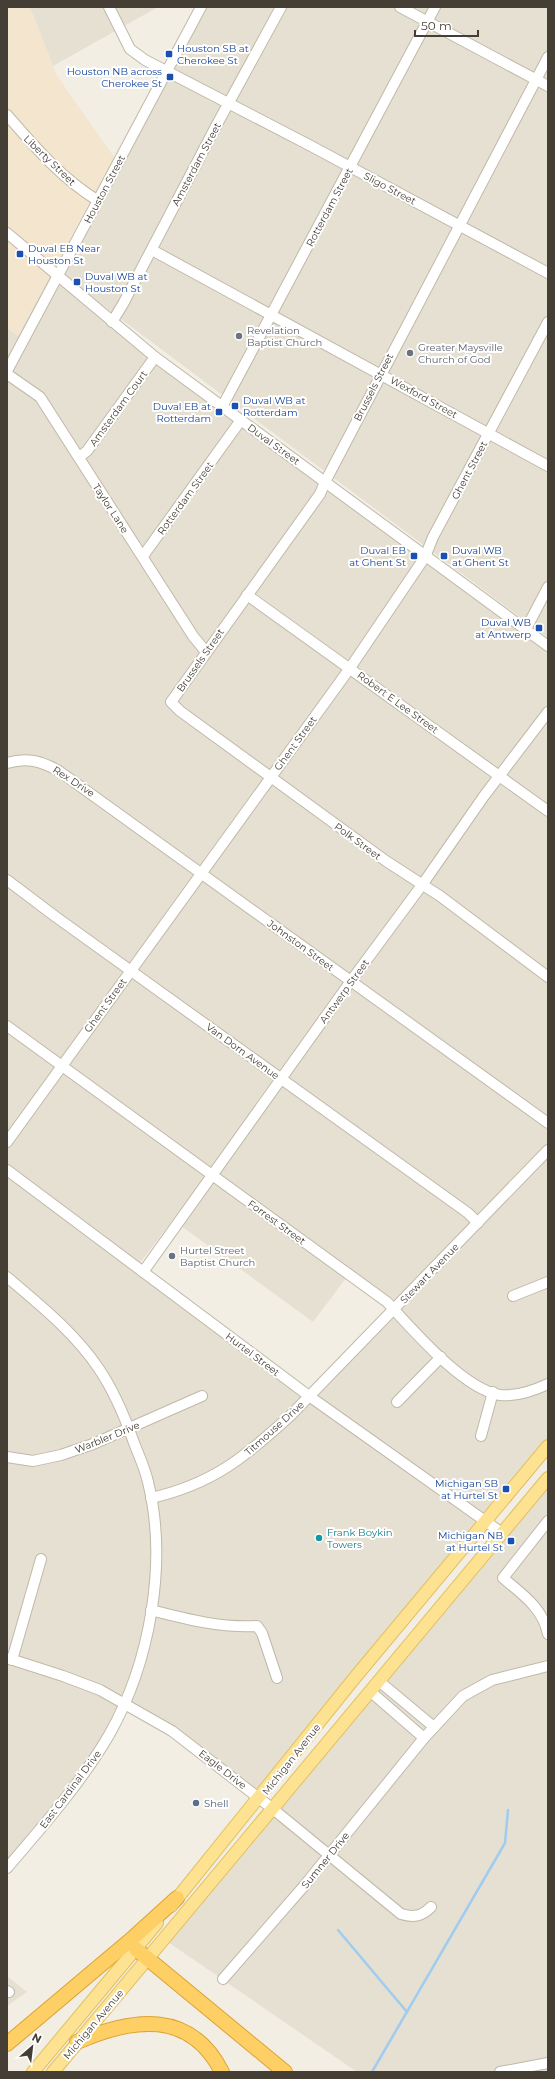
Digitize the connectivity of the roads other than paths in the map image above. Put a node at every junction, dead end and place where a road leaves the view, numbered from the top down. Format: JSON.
{"nodes":[{"id":1,"x":109,"y":7,"type":"edge"},
{"id":2,"x":201,"y":7,"type":"edge"},
{"id":3,"x":282,"y":7,"type":"edge"},
{"id":4,"x":400,"y":7,"type":"edge"},
{"id":5,"x":435,"y":7,"type":"edge"},
{"id":6,"x":427,"y":22,"type":"junction"},
{"id":7,"x":548,"y":57,"type":"edge"},
{"id":8,"x":167,"y":71,"type":"junction"},
{"id":9,"x":536,"y":80,"type":"junction"},
{"id":10,"x":548,"y":86,"type":"edge"},
{"id":11,"x":228,"y":104,"type":"junction"},
{"id":12,"x":7,"y":115,"type":"edge"},
{"id":13,"x":350,"y":167,"type":"junction"},
{"id":14,"x":97,"y":200,"type":"junction"},
{"id":15,"x":458,"y":225,"type":"junction"},
{"id":16,"x":7,"y":233,"type":"edge"},
{"id":17,"x":152,"y":250,"type":"junction"},
{"id":18,"x":548,"y":273,"type":"edge"},
{"id":19,"x":58,"y":276,"type":"junction"},
{"id":20,"x":272,"y":315,"type":"junction"},
{"id":21,"x":112,"y":322,"type":"junction"},
{"id":22,"x":548,"y":322,"type":"edge"},
{"id":23,"x":155,"y":357,"type":"junction"},
{"id":24,"x":7,"y":371,"type":"edge"},
{"id":25,"x":380,"y":373,"type":"junction"},
{"id":26,"x":7,"y":374,"type":"edge"},
{"id":27,"x":222,"y":407,"type":"junction"},
{"id":28,"x":241,"y":420,"type":"junction"},
{"id":29,"x":489,"y":433,"type":"junction"},
{"id":30,"x":78,"y":457,"type":"junction"},
{"id":31,"x":548,"y":466,"type":"edge"},
{"id":32,"x":325,"y":482,"type":"junction"},
{"id":33,"x":142,"y":556,"type":"junction"},
{"id":34,"x":425,"y":557,"type":"junction"},
{"id":35,"x":548,"y":587,"type":"edge"},
{"id":36,"x":247,"y":595,"type":"junction"},
{"id":37,"x":526,"y":629,"type":"junction"},
{"id":38,"x":548,"y":646,"type":"edge"},
{"id":39,"x":206,"y":652,"type":"junction"},
{"id":40,"x":350,"y":668,"type":"junction"},
{"id":41,"x":172,"y":701,"type":"joint"},
{"id":42,"x":548,"y":712,"type":"edge"},
{"id":43,"x":7,"y":763,"type":"edge"},
{"id":44,"x":500,"y":775,"type":"junction"},
{"id":45,"x":271,"y":776,"type":"junction"},
{"id":46,"x":548,"y":810,"type":"edge"},
{"id":47,"x":133,"y":823,"type":"joint"},
{"id":48,"x":201,"y":873,"type":"junction"},
{"id":49,"x":7,"y":880,"type":"edge"},
{"id":50,"x":422,"y":885,"type":"junction"},
{"id":51,"x":131,"y":970,"type":"junction"},
{"id":52,"x":548,"y":976,"type":"edge"},
{"id":53,"x":351,"y":981,"type":"junction"},
{"id":54,"x":7,"y":1026,"type":"edge"},
{"id":55,"x":62,"y":1066,"type":"junction"},
{"id":56,"x":282,"y":1079,"type":"junction"},
{"id":57,"x":548,"y":1123,"type":"edge"},
{"id":58,"x":7,"y":1142,"type":"edge"},
{"id":59,"x":548,"y":1150,"type":"edge"},
{"id":60,"x":7,"y":1170,"type":"edge"},
{"id":61,"x":212,"y":1176,"type":"junction"},
{"id":62,"x":478,"y":1223,"type":"junction"},
{"id":63,"x":143,"y":1272,"type":"junction"},
{"id":64,"x":7,"y":1277,"type":"edge"},
{"id":65,"x":548,"y":1282,"type":"edge"},
{"id":66,"x":513,"y":1296,"type":"dead end"},
{"id":67,"x":394,"y":1309,"type":"junction"},
{"id":68,"x":441,"y":1357,"type":"junction"},
{"id":69,"x":548,"y":1384,"type":"edge"},
{"id":70,"x":493,"y":1392,"type":"junction"},
{"id":71,"x":202,"y":1396,"type":"dead end"},
{"id":72,"x":309,"y":1396,"type":"junction"},
{"id":73,"x":396,"y":1402,"type":"dead end"},
{"id":74,"x":129,"y":1428,"type":"junction"},
{"id":75,"x":481,"y":1436,"type":"dead end"},
{"id":76,"x":548,"y":1446,"type":"edge"},
{"id":77,"x":7,"y":1456,"type":"edge"},
{"id":78,"x":547,"y":1480,"type":"edge"},
{"id":79,"x":151,"y":1498,"type":"junction"},
{"id":80,"x":486,"y":1521,"type":"junction"},
{"id":81,"x":548,"y":1521,"type":"edge"},
{"id":82,"x":502,"y":1533,"type":"junction"},
{"id":83,"x":41,"y":1559,"type":"dead end"},
{"id":84,"x":151,"y":1610,"type":"junction"},
{"id":85,"x":548,"y":1634,"type":"edge"},
{"id":86,"x":10,"y":1659,"type":"edge"},
{"id":87,"x":548,"y":1666,"type":"edge"},
{"id":88,"x":277,"y":1678,"type":"dead end"},
{"id":89,"x":380,"y":1682,"type":"junction"},
{"id":90,"x":371,"y":1692,"type":"junction"},
{"id":91,"x":124,"y":1703,"type":"junction"},
{"id":92,"x":434,"y":1727,"type":"junction"},
{"id":93,"x":424,"y":1738,"type":"junction"},
{"id":94,"x":260,"y":1798,"type":"junction"},
{"id":95,"x":273,"y":1809,"type":"junction"},
{"id":96,"x":329,"y":1855,"type":"junction"},
{"id":97,"x":7,"y":1868,"type":"edge"},
{"id":98,"x":177,"y":1898,"type":"junction"},
{"id":99,"x":430,"y":1907,"type":"dead end"},
{"id":100,"x":136,"y":1949,"type":"junction"},
{"id":101,"x":147,"y":1958,"type":"junction"},
{"id":102,"x":223,"y":1979,"type":"dead end"},
{"id":103,"x":78,"y":2042,"type":"junction"},
{"id":104,"x":7,"y":2044,"type":"edge"},
{"id":105,"x":548,"y":2063,"type":"edge"},
{"id":106,"x":33,"y":2072,"type":"edge"},
{"id":107,"x":53,"y":2072,"type":"edge"},
{"id":108,"x":222,"y":2072,"type":"edge"},
{"id":109,"x":285,"y":2072,"type":"edge"},
{"id":110,"x":500,"y":2072,"type":"edge"}],
"edges":[{"from":1,"to":8,"type":"street","name":"Sligo Street"},
{"from":2,"to":8,"type":"street","name":"Houston Street"},
{"from":3,"to":11,"type":"street","name":"Amsterdam Street"},
{"from":4,"to":6,"type":"street"},
{"from":5,"to":6,"type":"street","name":"Rotterdam Street"},
{"from":6,"to":9,"type":"street"},
{"from":6,"to":13,"type":"street","name":"Rotterdam Street"},
{"from":7,"to":9,"type":"street","name":"Brussels Street"},
{"from":8,"to":11,"type":"street","name":"Sligo Street"},
{"from":8,"to":14,"type":"street","name":"Houston Street"},
{"from":9,"to":10,"type":"street"},
{"from":9,"to":15,"type":"street","name":"Brussels Street"},
{"from":11,"to":13,"type":"street","name":"Sligo Street"},
{"from":11,"to":17,"type":"street","name":"Amsterdam Street"},
{"from":12,"to":14,"type":"street","name":"Liberty Street"},
{"from":13,"to":15,"type":"street","name":"Sligo Street"},
{"from":13,"to":20,"type":"street","name":"Rotterdam Street"},
{"from":14,"to":19,"type":"street","name":"Houston Street"},
{"from":15,"to":18,"type":"street","name":"Sligo Street"},
{"from":15,"to":25,"type":"street","name":"Brussels Street"},
{"from":16,"to":19,"type":"street","name":"Duval Street"},
{"from":17,"to":20,"type":"street","name":"Wexford Street"},
{"from":17,"to":21,"type":"street","name":"Amsterdam Street"},
{"from":19,"to":21,"type":"street","name":"Duval Street"},
{"from":19,"to":24,"type":"street","name":"Houston Street"},
{"from":20,"to":25,"type":"street","name":"Wexford Street"},
{"from":20,"to":27,"type":"street","name":"Rotterdam Street"},
{"from":21,"to":23,"type":"street","name":"Duval Street"},
{"from":22,"to":29,"type":"street","name":"Ghent Street"},
{"from":23,"to":27,"type":"street","name":"Duval Street"},
{"from":23,"to":30,"type":"street","name":"Amsterdam Court"},
{"from":25,"to":29,"type":"street","name":"Wexford Street"},
{"from":25,"to":32,"type":"street","name":"Brussels Street"},
{"from":26,"to":30,"type":"street","name":"Taylor Lane"},
{"from":27,"to":28,"type":"street","name":"Duval Street"},
{"from":28,"to":32,"type":"street","name":"Duval Street"},
{"from":28,"to":33,"type":"street","name":"Rotterdam Street"},
{"from":29,"to":31,"type":"street","name":"Wexford Street"},
{"from":29,"to":34,"type":"street","name":"Ghent Street"},
{"from":30,"to":33,"type":"street","name":"Taylor Lane"},
{"from":32,"to":34,"type":"street","name":"Duval Street"},
{"from":32,"to":36,"type":"street","name":"Brussels Street"},
{"from":33,"to":39,"type":"street","name":"Taylor Lane"},
{"from":34,"to":37,"type":"street","name":"Duval Street"},
{"from":34,"to":40,"type":"street","name":"Ghent Street"},
{"from":35,"to":37,"type":"street"},
{"from":36,"to":39,"type":"street","name":"Brussels Street"},
{"from":36,"to":40,"type":"street","name":"Robert E Lee Street"},
{"from":37,"to":38,"type":"street","name":"Duval Street"},
{"from":39,"to":41,"type":"street","name":"Brussels Street"},
{"from":40,"to":44,"type":"street","name":"Robert E Lee Street"},
{"from":40,"to":45,"type":"street","name":"Ghent Street"},
{"from":41,"to":45,"type":"street","name":"Polk Street"},
{"from":42,"to":44,"type":"street","name":"Antwerp Street"},
{"from":43,"to":47,"type":"street","name":"Rex Drive"},
{"from":44,"to":46,"type":"street","name":"Robert E Lee Street"},
{"from":44,"to":50,"type":"street","name":"Antwerp Street"},
{"from":45,"to":48,"type":"street","name":"Ghent Street"},
{"from":45,"to":50,"type":"street","name":"Polk Street"},
{"from":47,"to":48,"type":"street","name":"Johnston Street"},
{"from":48,"to":51,"type":"street","name":"Ghent Street"},
{"from":48,"to":53,"type":"street","name":"Johnston Street"},
{"from":49,"to":51,"type":"street","name":"Van Dorn Avenue"},
{"from":50,"to":52,"type":"street","name":"Polk Street"},
{"from":50,"to":53,"type":"street","name":"Antwerp Street"},
{"from":51,"to":55,"type":"street","name":"Ghent Street"},
{"from":51,"to":56,"type":"street","name":"Van Dorn Avenue"},
{"from":53,"to":56,"type":"street","name":"Antwerp Street"},
{"from":53,"to":57,"type":"street","name":"Johnston Street"},
{"from":54,"to":55,"type":"street","name":"Forrest Street"},
{"from":55,"to":58,"type":"street","name":"Ghent Street"},
{"from":55,"to":61,"type":"street","name":"Forrest Street"},
{"from":56,"to":61,"type":"street","name":"Antwerp Street"},
{"from":56,"to":62,"type":"street","name":"Van Dorn Avenue"},
{"from":59,"to":62,"type":"street","name":"Stewart Avenue"},
{"from":60,"to":63,"type":"street","name":"Hurtel Street"},
{"from":61,"to":63,"type":"street","name":"Antwerp Street"},
{"from":61,"to":67,"type":"street","name":"Forrest Street"},
{"from":62,"to":67,"type":"street","name":"Stewart Avenue"},
{"from":63,"to":72,"type":"street","name":"Hurtel Street"},
{"from":64,"to":74,"type":"street","name":"East Cardinal Drive"},
{"from":65,"to":66,"type":"street"},
{"from":67,"to":68,"type":"street","name":"Forrest Street"},
{"from":67,"to":72,"type":"street","name":"Stewart Avenue"},
{"from":68,"to":70,"type":"street","name":"Forrest Street"},
{"from":68,"to":73,"type":"street"},
{"from":69,"to":70,"type":"street","name":"Forrest Street"},
{"from":70,"to":75,"type":"street"},
{"from":71,"to":74,"type":"street","name":"Warbler Drive"},
{"from":72,"to":79,"type":"street","name":"Titmouse Drive"},
{"from":72,"to":80,"type":"street","name":"Hurtel Street"},
{"from":74,"to":77,"type":"street","name":"Warbler Drive"},
{"from":74,"to":79,"type":"street","name":"East Cardinal Drive"},
{"from":76,"to":80,"type":"main road","name":"Michigan Avenue"},
{"from":78,"to":82,"type":"main road","name":"Michigan Avenue"},
{"from":79,"to":84,"type":"street","name":"East Cardinal Drive"},
{"from":80,"to":82,"type":"street","name":"Hurtel Street"},
{"from":80,"to":94,"type":"main road","name":"Michigan Avenue"},
{"from":81,"to":85,"type":"street"},
{"from":82,"to":89,"type":"main road","name":"Michigan Avenue"},
{"from":83,"to":86,"type":"street","name":"Eagle Drive"},
{"from":84,"to":88,"type":"street"},
{"from":84,"to":91,"type":"street","name":"East Cardinal Drive"},
{"from":86,"to":91,"type":"street","name":"Eagle Drive"},
{"from":87,"to":92,"type":"street","name":"Sumner Drive"},
{"from":89,"to":90,"type":"main road","name":"Michigan Avenue"},
{"from":89,"to":92,"type":"street"},
{"from":90,"to":93,"type":"street"},
{"from":90,"to":95,"type":"main road","name":"Michigan Avenue"},
{"from":91,"to":94,"type":"street","name":"Eagle Drive"},
{"from":91,"to":97,"type":"street","name":"East Cardinal Drive"},
{"from":92,"to":93,"type":"street","name":"Sumner Drive"},
{"from":93,"to":96,"type":"street","name":"Sumner Drive"},
{"from":94,"to":95,"type":"street","name":"Eagle Drive"},
{"from":94,"to":98,"type":"main road","name":"Michigan Avenue"},
{"from":95,"to":96,"type":"street","name":"Eagle Drive"},
{"from":95,"to":101,"type":"main road","name":"Michigan Avenue"},
{"from":96,"to":99,"type":"street","name":"Eagle Drive"},
{"from":96,"to":102,"type":"street","name":"Sumner Drive"},
{"from":98,"to":100,"type":"main road","name":"Michigan Avenue"},
{"from":98,"to":104,"type":"highway"},
{"from":100,"to":101,"type":"highway"},
{"from":100,"to":106,"type":"main road","name":"Michigan Avenue"},
{"from":101,"to":103,"type":"main road","name":"Michigan Avenue"},
{"from":101,"to":109,"type":"highway"},
{"from":103,"to":107,"type":"main road","name":"Michigan Avenue"},
{"from":103,"to":108,"type":"highway"},
{"from":105,"to":110,"type":"street"}]}
